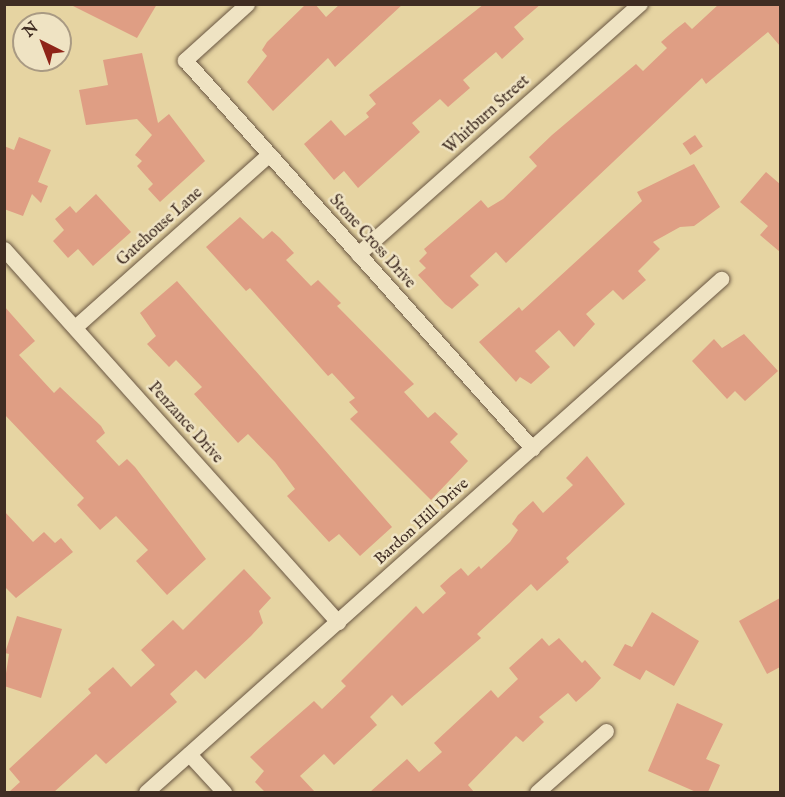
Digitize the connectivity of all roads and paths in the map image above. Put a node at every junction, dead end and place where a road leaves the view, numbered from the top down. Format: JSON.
{"nodes":[{"id":1,"x":247,"y":4,"type":"edge"},
{"id":2,"x":640,"y":4,"type":"edge"},
{"id":3,"x":269,"y":154,"type":"junction"},
{"id":4,"x":4,"y":249,"type":"edge"},
{"id":5,"x":358,"y":254,"type":"junction"},
{"id":6,"x":722,"y":279,"type":"dead end"},
{"id":7,"x":75,"y":327,"type":"junction"},
{"id":8,"x":532,"y":448,"type":"junction"},
{"id":9,"x":338,"y":622,"type":"junction"},
{"id":10,"x":606,"y":731,"type":"dead end"},
{"id":11,"x":189,"y":754,"type":"junction"},
{"id":12,"x":146,"y":792,"type":"edge"},
{"id":13,"x":224,"y":792,"type":"edge"},
{"id":14,"x":537,"y":792,"type":"edge"}],
"edges":[{"from":1,"to":3,"type":"street","name":"Stone Cross Drive"},
{"from":2,"to":5,"type":"street","name":"Whitburn Street"},
{"from":3,"to":5,"type":"street","name":"Stone Cross Drive"},
{"from":3,"to":7,"type":"street","name":"Gatehouse Lane"},
{"from":4,"to":7,"type":"street","name":"Penzance Drive"},
{"from":5,"to":8,"type":"street","name":"Stone Cross Drive"},
{"from":6,"to":8,"type":"street","name":"Bardon Hill Drive"},
{"from":7,"to":9,"type":"street","name":"Penzance Drive"},
{"from":8,"to":9,"type":"street","name":"Bardon Hill Drive"},
{"from":9,"to":11,"type":"street","name":"Bardon Hill Drive"},
{"from":10,"to":14,"type":"street"},
{"from":11,"to":12,"type":"street","name":"Bardon Hill Drive"},
{"from":11,"to":13,"type":"street"}]}
